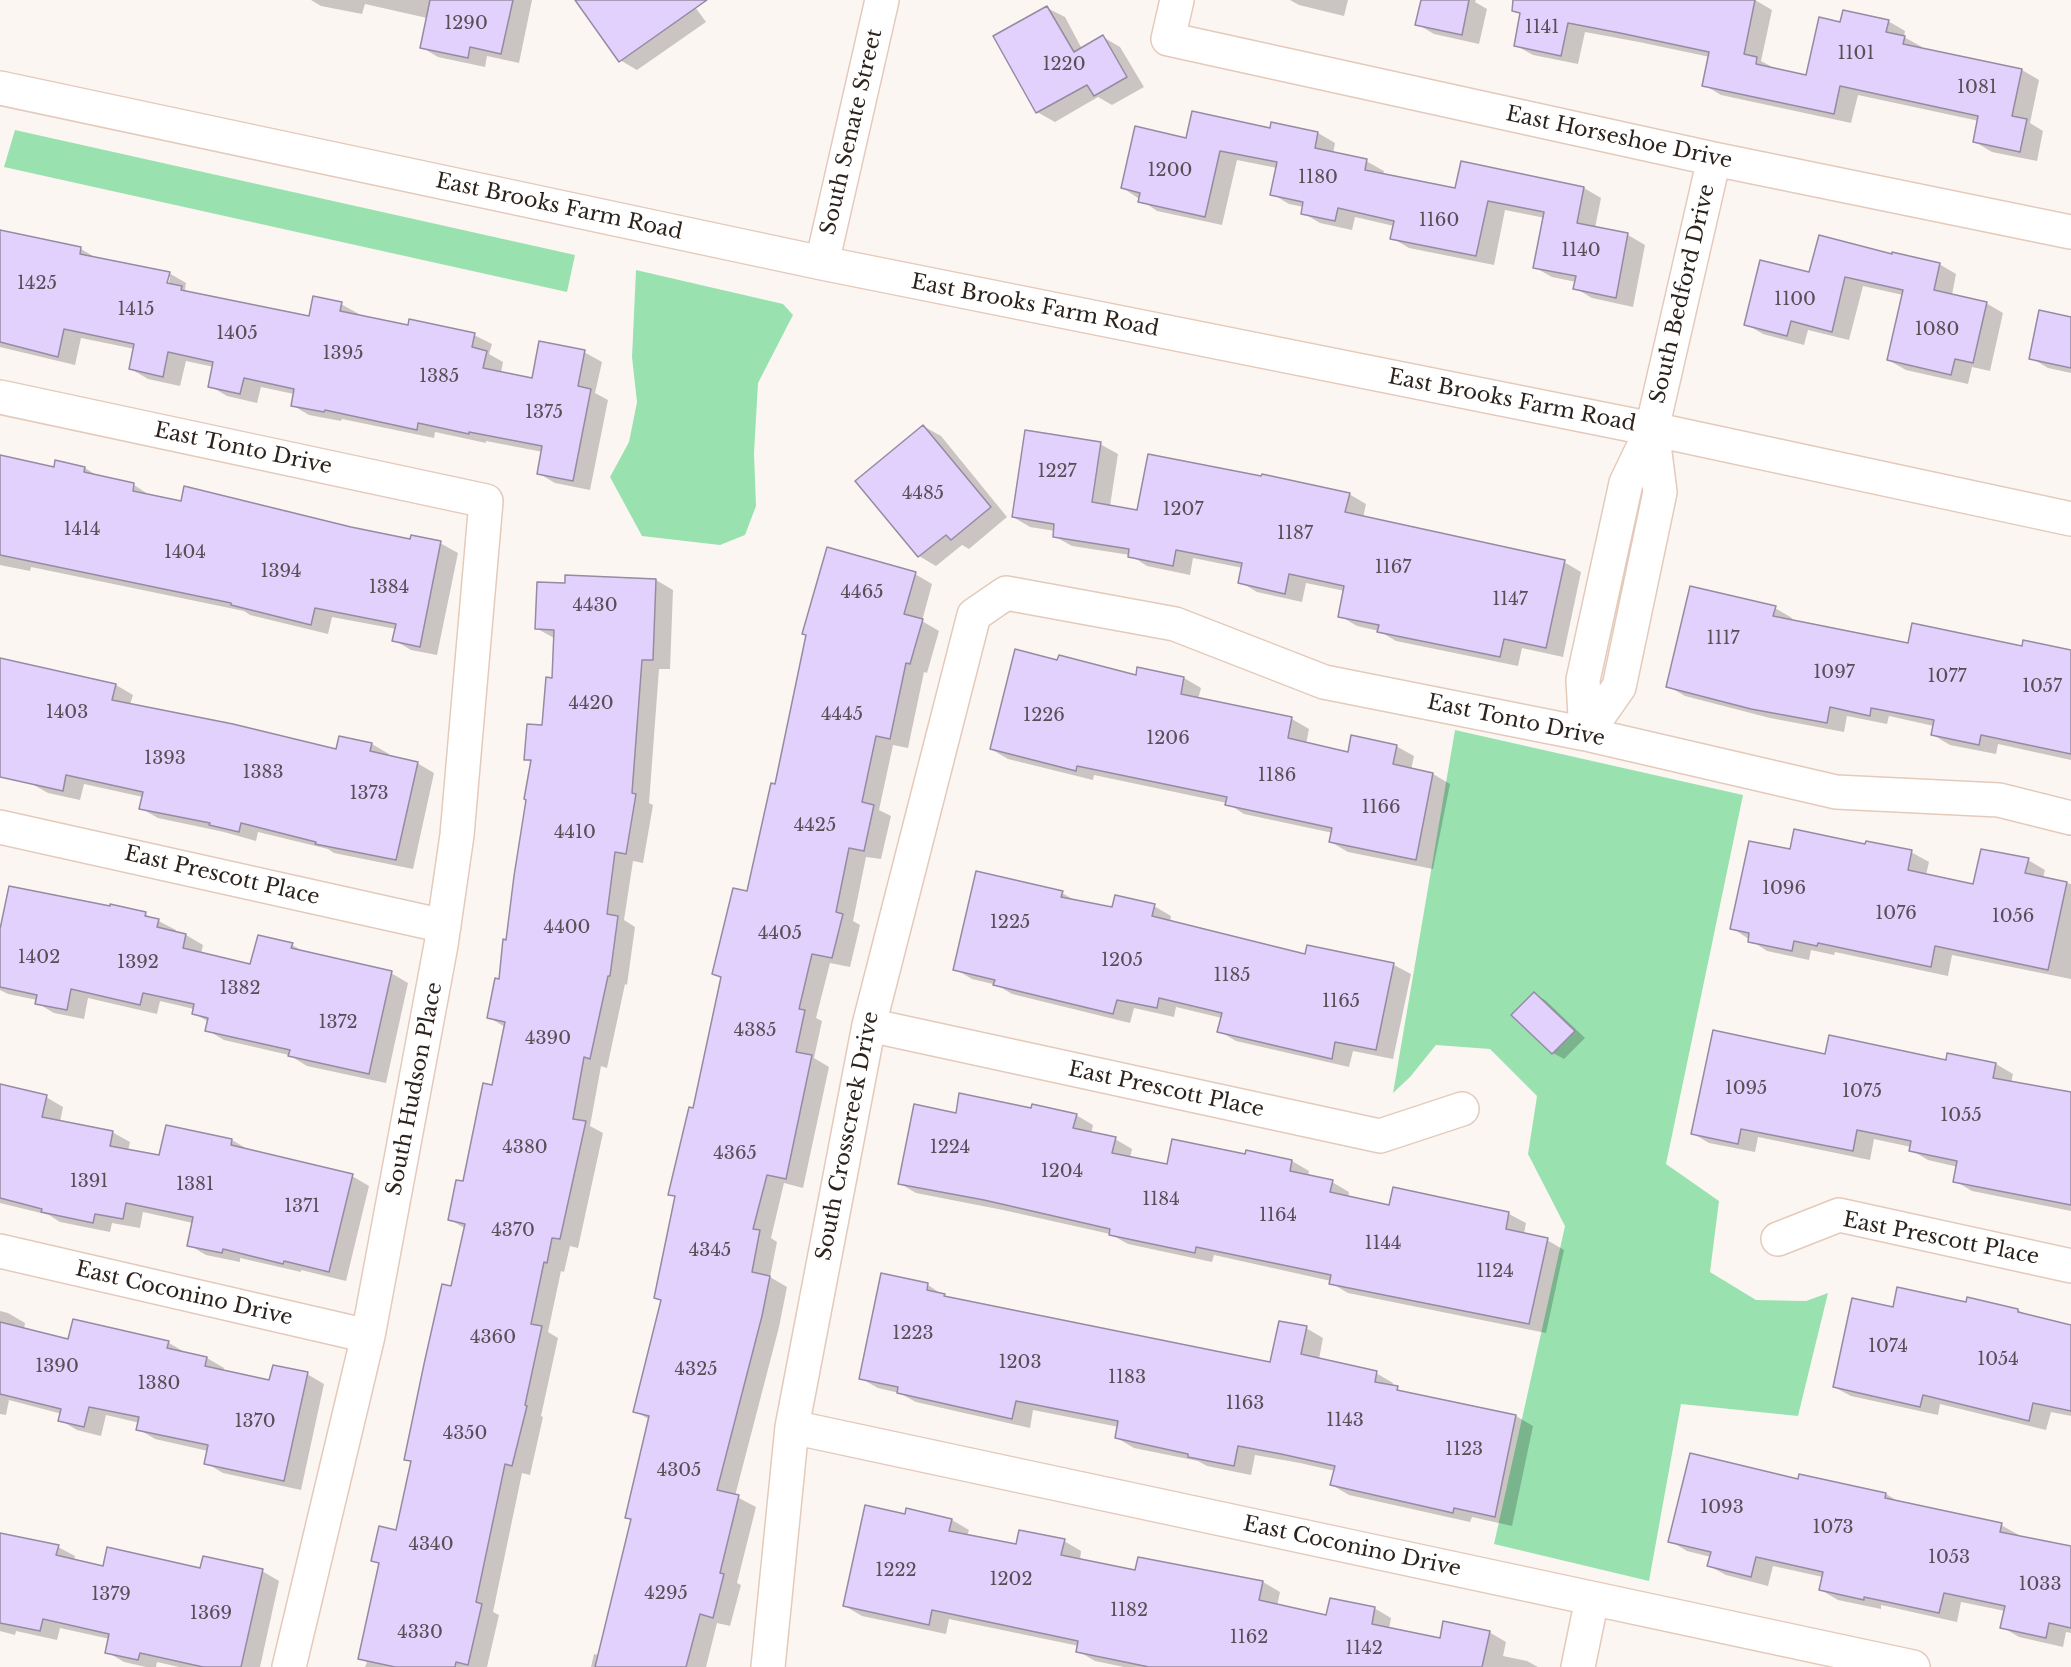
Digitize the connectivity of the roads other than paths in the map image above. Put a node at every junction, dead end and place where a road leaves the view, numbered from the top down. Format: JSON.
{"nodes":[{"id":1,"x":882,"y":0,"type":"edge"},
{"id":2,"x":1177,"y":0,"type":"edge"},
{"id":3,"x":0,"y":88,"type":"edge"},
{"id":4,"x":1714,"y":159,"type":"junction"},
{"id":5,"x":2071,"y":232,"type":"edge"},
{"id":6,"x":822,"y":263,"type":"junction"},
{"id":7,"x":0,"y":397,"type":"edge"},
{"id":8,"x":1652,"y":429,"type":"junction"},
{"id":9,"x":486,"y":501,"type":"joint"},
{"id":10,"x":2071,"y":519,"type":"edge"},
{"id":11,"x":974,"y":615,"type":"joint"},
{"id":12,"x":1586,"y":734,"type":"junction"},
{"id":13,"x":2071,"y":818,"type":"edge"},
{"id":14,"x":0,"y":827,"type":"edge"},
{"id":15,"x":444,"y":926,"type":"junction"},
{"id":16,"x":868,"y":1025,"type":"junction"},
{"id":17,"x":1461,"y":1109,"type":"dead end"},
{"id":18,"x":1778,"y":1239,"type":"dead end"},
{"id":19,"x":0,"y":1251,"type":"edge"},
{"id":20,"x":2071,"y":1266,"type":"edge"},
{"id":21,"x":368,"y":1336,"type":"junction"},
{"id":22,"x":792,"y":1427,"type":"junction"},
{"id":23,"x":1592,"y":1599,"type":"junction"},
{"id":24,"x":289,"y":1667,"type":"edge"},
{"id":25,"x":768,"y":1667,"type":"edge"},
{"id":26,"x":1578,"y":1667,"type":"edge"},
{"id":27,"x":1913,"y":1667,"type":"edge"}],
"edges":[{"from":1,"to":6,"type":"street","name":"South Senate Street"},
{"from":2,"to":4,"type":"street","name":"East Horseshoe Drive"},
{"from":3,"to":6,"type":"street","name":"East Brooks Farm Road"},
{"from":4,"to":5,"type":"street","name":"East Horseshoe Drive"},
{"from":4,"to":8,"type":"street","name":"South Bedford Drive"},
{"from":6,"to":8,"type":"street","name":"East Brooks Farm Road"},
{"from":7,"to":9,"type":"street","name":"East Tonto Drive"},
{"from":8,"to":10,"type":"street","name":"East Brooks Farm Road"},
{"from":8,"to":12,"type":"street","name":"South Bedford Drive"},
{"from":9,"to":15,"type":"street","name":"South Hudson Place"},
{"from":11,"to":12,"type":"street","name":"East Tonto Drive"},
{"from":11,"to":16,"type":"street","name":"South Crosscreek Drive"},
{"from":12,"to":13,"type":"street","name":"East Tonto Drive"},
{"from":14,"to":15,"type":"street","name":"East Prescott Place"},
{"from":15,"to":21,"type":"street","name":"South Hudson Place"},
{"from":16,"to":17,"type":"street","name":"East Prescott Place"},
{"from":16,"to":22,"type":"street","name":"South Crosscreek Drive"},
{"from":18,"to":20,"type":"street","name":"East Prescott Place"},
{"from":19,"to":21,"type":"street","name":"East Coconino Drive"},
{"from":21,"to":24,"type":"street","name":"South Hudson Place"},
{"from":22,"to":23,"type":"street","name":"East Coconino Drive"},
{"from":22,"to":25,"type":"street","name":"South Crosscreek Drive"},
{"from":23,"to":26,"type":"street"},
{"from":23,"to":27,"type":"street","name":"East Coconino Drive"}]}
